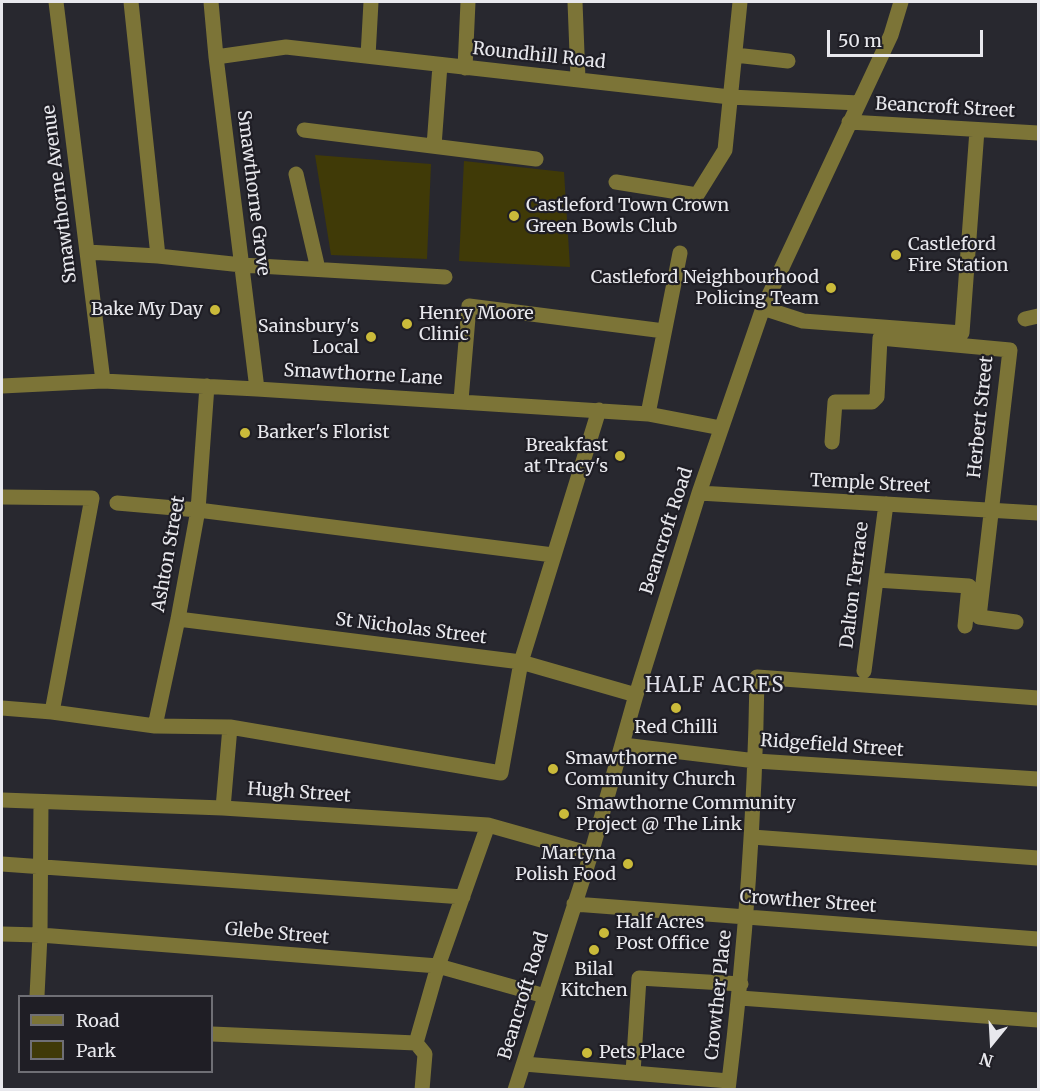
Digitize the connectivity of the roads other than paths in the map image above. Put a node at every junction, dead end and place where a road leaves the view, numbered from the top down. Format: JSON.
{"nodes":[{"id":1,"x":56,"y":2,"type":"edge"},
{"id":2,"x":131,"y":2,"type":"edge"},
{"id":3,"x":211,"y":2,"type":"edge"},
{"id":4,"x":371,"y":2,"type":"edge"},
{"id":5,"x":468,"y":2,"type":"edge"},
{"id":6,"x":575,"y":2,"type":"edge"},
{"id":7,"x":740,"y":2,"type":"edge"},
{"id":8,"x":901,"y":2,"type":"edge"},
{"id":9,"x":735,"y":55,"type":"junction"},
{"id":10,"x":368,"y":56,"type":"junction"},
{"id":11,"x":216,"y":57,"type":"junction"},
{"id":12,"x":788,"y":61,"type":"dead end"},
{"id":13,"x":440,"y":65,"type":"junction"},
{"id":14,"x":465,"y":68,"type":"junction"},
{"id":15,"x":578,"y":79,"type":"junction"},
{"id":16,"x":730,"y":97,"type":"junction"},
{"id":17,"x":859,"y":103,"type":"junction"},
{"id":18,"x":849,"y":122,"type":"junction"},
{"id":19,"x":304,"y":130,"type":"dead end"},
{"id":20,"x":977,"y":130,"type":"junction"},
{"id":21,"x":1038,"y":133,"type":"edge"},
{"id":22,"x":434,"y":146,"type":"junction"},
{"id":23,"x":536,"y":159,"type":"dead end"},
{"id":24,"x":296,"y":174,"type":"dead end"},
{"id":25,"x":616,"y":182,"type":"dead end"},
{"id":26,"x":87,"y":252,"type":"junction"},
{"id":27,"x":680,"y":253,"type":"dead end"},
{"id":28,"x":158,"y":256,"type":"junction"},
{"id":29,"x":242,"y":265,"type":"junction"},
{"id":30,"x":318,"y":269,"type":"junction"},
{"id":31,"x":445,"y":277,"type":"dead end"},
{"id":32,"x":763,"y":308,"type":"junction"},
{"id":33,"x":664,"y":331,"type":"junction"},
{"id":34,"x":103,"y":381,"type":"junction"},
{"id":35,"x":2,"y":386,"type":"edge"},
{"id":36,"x":207,"y":386,"type":"junction"},
{"id":37,"x":256,"y":389,"type":"junction"},
{"id":38,"x":461,"y":400,"type":"junction"},
{"id":39,"x":599,"y":410,"type":"junction"},
{"id":40,"x":648,"y":414,"type":"junction"},
{"id":41,"x":721,"y":428,"type":"junction"},
{"id":42,"x":832,"y":442,"type":"dead end"},
{"id":43,"x":699,"y":493,"type":"junction"},
{"id":44,"x":2,"y":497,"type":"edge"},
{"id":45,"x":117,"y":503,"type":"dead end"},
{"id":46,"x":886,"y":504,"type":"junction"},
{"id":47,"x":198,"y":510,"type":"junction"},
{"id":48,"x":990,"y":510,"type":"junction"},
{"id":49,"x":1038,"y":513,"type":"edge"},
{"id":50,"x":553,"y":555,"type":"junction"},
{"id":51,"x":876,"y":580,"type":"junction"},
{"id":52,"x":178,"y":619,"type":"junction"},
{"id":53,"x":1016,"y":622,"type":"dead end"},
{"id":54,"x":965,"y":626,"type":"dead end"},
{"id":55,"x":521,"y":662,"type":"junction"},
{"id":56,"x":864,"y":671,"type":"dead end"},
{"id":57,"x":636,"y":695,"type":"junction"},
{"id":58,"x":1038,"y":698,"type":"edge"},
{"id":59,"x":2,"y":708,"type":"edge"},
{"id":60,"x":52,"y":712,"type":"junction"},
{"id":61,"x":155,"y":726,"type":"junction"},
{"id":62,"x":230,"y":727,"type":"junction"},
{"id":63,"x":623,"y":745,"type":"junction"},
{"id":64,"x":756,"y":760,"type":"junction"},
{"id":65,"x":1038,"y":778,"type":"edge"},
{"id":66,"x":2,"y":800,"type":"edge"},
{"id":67,"x":41,"y":802,"type":"junction"},
{"id":68,"x":223,"y":808,"type":"junction"},
{"id":69,"x":488,"y":825,"type":"junction"},
{"id":70,"x":752,"y":837,"type":"junction"},
{"id":71,"x":591,"y":854,"type":"junction"},
{"id":72,"x":1038,"y":858,"type":"edge"},
{"id":73,"x":2,"y":864,"type":"edge"},
{"id":74,"x":41,"y":866,"type":"junction"},
{"id":75,"x":463,"y":897,"type":"junction"},
{"id":76,"x":574,"y":904,"type":"junction"},
{"id":77,"x":747,"y":918,"type":"junction"},
{"id":78,"x":2,"y":934,"type":"edge"},
{"id":79,"x":40,"y":935,"type":"junction"},
{"id":80,"x":1038,"y":939,"type":"edge"},
{"id":81,"x":438,"y":966,"type":"junction"},
{"id":82,"x":740,"y":991,"type":"junction"},
{"id":83,"x":36,"y":995,"type":"edge"},
{"id":84,"x":545,"y":996,"type":"junction"},
{"id":85,"x":1038,"y":1020,"type":"edge"},
{"id":86,"x":213,"y":1034,"type":"edge"},
{"id":87,"x":416,"y":1043,"type":"junction"},
{"id":88,"x":524,"y":1064,"type":"junction"},
{"id":89,"x":633,"y":1073,"type":"junction"},
{"id":90,"x":729,"y":1085,"type":"edge"},
{"id":91,"x":422,"y":1089,"type":"edge"},
{"id":92,"x":515,"y":1089,"type":"edge"}],
"edges":[{"from":1,"to":26,"type":"street","name":"Smawthorne Avenue"},
{"from":2,"to":28,"type":"street"},
{"from":3,"to":11,"type":"street","name":"Smawthorne Grove"},
{"from":4,"to":10,"type":"street"},
{"from":5,"to":14,"type":"street"},
{"from":6,"to":15,"type":"street"},
{"from":7,"to":9,"type":"street"},
{"from":8,"to":17,"type":"street","name":"Beancroft Road"},
{"from":9,"to":12,"type":"street"},
{"from":9,"to":16,"type":"street"},
{"from":10,"to":11,"type":"street","name":"Roundhill Road"},
{"from":10,"to":13,"type":"street","name":"Roundhill Road"},
{"from":11,"to":29,"type":"street","name":"Smawthorne Grove"},
{"from":13,"to":14,"type":"street","name":"Roundhill Road"},
{"from":13,"to":22,"type":"street"},
{"from":14,"to":15,"type":"street","name":"Roundhill Road"},
{"from":15,"to":16,"type":"street","name":"Roundhill Road"},
{"from":16,"to":17,"type":"street","name":"Roundhill Road"},
{"from":16,"to":25,"type":"street"},
{"from":17,"to":18,"type":"street","name":"Beancroft Road"},
{"from":18,"to":20,"type":"street","name":"Beancroft Street"},
{"from":18,"to":32,"type":"street","name":"Beancroft Road"},
{"from":19,"to":22,"type":"street"},
{"from":20,"to":21,"type":"street","name":"Beancroft Street"},
{"from":20,"to":32,"type":"street"},
{"from":22,"to":23,"type":"street"},
{"from":24,"to":30,"type":"street"},
{"from":26,"to":28,"type":"street"},
{"from":26,"to":34,"type":"street","name":"Smawthorne Avenue"},
{"from":27,"to":33,"type":"street"},
{"from":28,"to":29,"type":"street"},
{"from":29,"to":30,"type":"street"},
{"from":29,"to":37,"type":"street","name":"Smawthorne Grove"},
{"from":30,"to":31,"type":"street"},
{"from":32,"to":41,"type":"street","name":"Beancroft Road"},
{"from":33,"to":38,"type":"street"},
{"from":33,"to":40,"type":"street"},
{"from":34,"to":35,"type":"street","name":"Smawthorne Lane"},
{"from":34,"to":36,"type":"street","name":"Smawthorne Lane"},
{"from":36,"to":37,"type":"street","name":"Smawthorne Lane"},
{"from":36,"to":47,"type":"street","name":"Ashton Street"},
{"from":37,"to":38,"type":"street","name":"Smawthorne Lane"},
{"from":38,"to":39,"type":"street","name":"Smawthorne Lane"},
{"from":39,"to":40,"type":"street","name":"Smawthorne Lane"},
{"from":39,"to":50,"type":"street"},
{"from":40,"to":41,"type":"street","name":"Smawthorne Lane"},
{"from":41,"to":43,"type":"street","name":"Beancroft Road"},
{"from":42,"to":48,"type":"street","name":"Herbert Street"},
{"from":43,"to":46,"type":"street","name":"Temple Street"},
{"from":43,"to":57,"type":"street","name":"Beancroft Road"},
{"from":44,"to":60,"type":"street"},
{"from":45,"to":47,"type":"street"},
{"from":46,"to":48,"type":"street","name":"Temple Street"},
{"from":46,"to":51,"type":"street","name":"Dalton Terrace"},
{"from":47,"to":50,"type":"street"},
{"from":47,"to":52,"type":"street","name":"Ashton Street"},
{"from":48,"to":49,"type":"street","name":"Temple Street"},
{"from":48,"to":53,"type":"street"},
{"from":50,"to":55,"type":"street"},
{"from":51,"to":54,"type":"street"},
{"from":51,"to":56,"type":"street","name":"Dalton Terrace"},
{"from":52,"to":55,"type":"street","name":"St Nicholas Street"},
{"from":52,"to":61,"type":"street","name":"Ashton Street"},
{"from":55,"to":57,"type":"street","name":"St Nicholas Street"},
{"from":55,"to":62,"type":"street"},
{"from":57,"to":63,"type":"street","name":"Beancroft Road"},
{"from":58,"to":64,"type":"street","name":"Crowther Place"},
{"from":59,"to":60,"type":"street"},
{"from":60,"to":61,"type":"street"},
{"from":61,"to":62,"type":"street"},
{"from":62,"to":68,"type":"street"},
{"from":63,"to":64,"type":"street","name":"Ridgefield Street"},
{"from":63,"to":71,"type":"street","name":"Beancroft Road"},
{"from":64,"to":65,"type":"street","name":"Ridgefield Street"},
{"from":64,"to":70,"type":"street","name":"Crowther Place"},
{"from":66,"to":67,"type":"street","name":"Hugh Street"},
{"from":67,"to":68,"type":"street","name":"Hugh Street"},
{"from":67,"to":74,"type":"street"},
{"from":68,"to":69,"type":"street","name":"Hugh Street"},
{"from":69,"to":71,"type":"street","name":"Hugh Street"},
{"from":69,"to":75,"type":"street"},
{"from":70,"to":72,"type":"street"},
{"from":70,"to":77,"type":"street","name":"Crowther Place"},
{"from":71,"to":76,"type":"street","name":"Beancroft Road"},
{"from":73,"to":74,"type":"street"},
{"from":74,"to":75,"type":"street"},
{"from":74,"to":79,"type":"street"},
{"from":75,"to":81,"type":"street"},
{"from":76,"to":77,"type":"street","name":"Crowther Street"},
{"from":76,"to":84,"type":"street","name":"Beancroft Road"},
{"from":77,"to":80,"type":"street","name":"Crowther Street"},
{"from":77,"to":82,"type":"street","name":"Crowther Place"},
{"from":78,"to":79,"type":"street","name":"Glebe Street"},
{"from":79,"to":81,"type":"street","name":"Glebe Street"},
{"from":79,"to":83,"type":"street"},
{"from":81,"to":84,"type":"street","name":"Glebe Street"},
{"from":81,"to":87,"type":"street"},
{"from":82,"to":85,"type":"street"},
{"from":82,"to":89,"type":"street"},
{"from":82,"to":90,"type":"street","name":"Crowther Place"},
{"from":84,"to":88,"type":"street","name":"Beancroft Road"},
{"from":86,"to":87,"type":"street"},
{"from":87,"to":91,"type":"street"},
{"from":88,"to":89,"type":"street"},
{"from":88,"to":92,"type":"street","name":"Beancroft Road"},
{"from":89,"to":90,"type":"street"}]}
